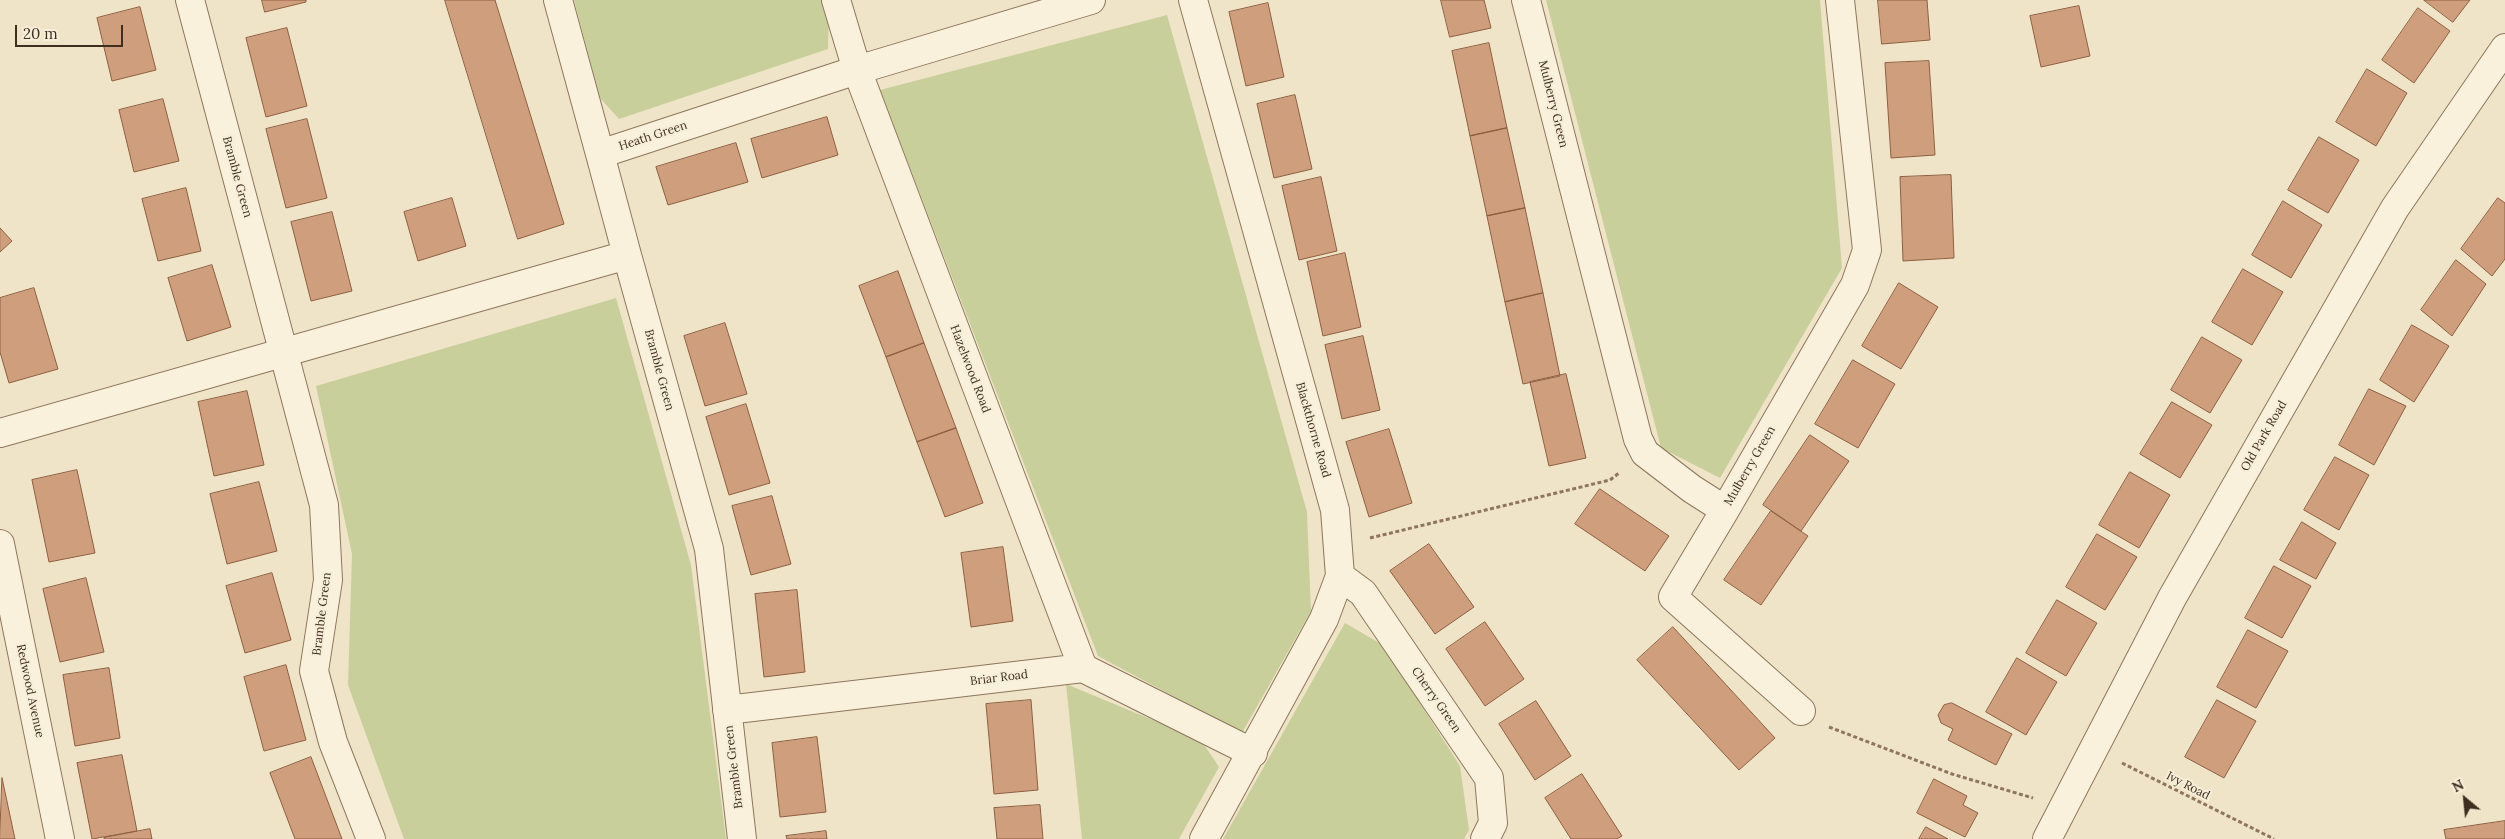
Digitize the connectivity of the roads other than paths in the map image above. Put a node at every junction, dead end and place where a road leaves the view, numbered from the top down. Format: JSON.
{"nodes":[{"id":1,"x":190,"y":0,"type":"edge"},
{"id":2,"x":558,"y":0,"type":"edge"},
{"id":3,"x":836,"y":0,"type":"edge"},
{"id":4,"x":1091,"y":0,"type":"edge"},
{"id":5,"x":1193,"y":0,"type":"edge"},
{"id":6,"x":1526,"y":0,"type":"edge"},
{"id":7,"x":1840,"y":0,"type":"edge"},
{"id":8,"x":2505,"y":48,"type":"edge"},
{"id":9,"x":857,"y":70,"type":"junction"},
{"id":10,"x":600,"y":154,"type":"junction"},
{"id":11,"x":628,"y":255,"type":"junction"},
{"id":12,"x":284,"y":354,"type":"junction"},
{"id":13,"x":0,"y":433,"type":"edge"},
{"id":14,"x":1725,"y":510,"type":"junction"},
{"id":15,"x":0,"y":544,"type":"edge"},
{"id":16,"x":1340,"y":576,"type":"junction"},
{"id":17,"x":1083,"y":668,"type":"junction"},
{"id":18,"x":727,"y":710,"type":"junction"},
{"id":19,"x":1801,"y":711,"type":"road end"},
{"id":20,"x":1253,"y":753,"type":"junction"},
{"id":21,"x":60,"y":839,"type":"edge"},
{"id":22,"x":371,"y":839,"type":"edge"},
{"id":23,"x":742,"y":839,"type":"edge"},
{"id":24,"x":1204,"y":839,"type":"edge"},
{"id":25,"x":1485,"y":839,"type":"edge"},
{"id":26,"x":2047,"y":839,"type":"edge"}],
"edges":[{"from":1,"to":12,"type":"street","name":"Bramble Green"},
{"from":2,"to":10,"type":"street"},
{"from":3,"to":9,"type":"street"},
{"from":4,"to":9,"type":"street","name":"Heath Green"},
{"from":5,"to":16,"type":"street","name":"Blackthorne Road"},
{"from":6,"to":14,"type":"street","name":"Mulberry Green"},
{"from":7,"to":14,"type":"street","name":"Mulberry Green"},
{"from":8,"to":26,"type":"street","name":"Old Park Road"},
{"from":9,"to":10,"type":"street","name":"Heath Green"},
{"from":9,"to":17,"type":"street","name":"Hazelwood Road"},
{"from":10,"to":11,"type":"street","name":"Bramble Green"},
{"from":11,"to":12,"type":"street"},
{"from":11,"to":18,"type":"street","name":"Bramble Green"},
{"from":12,"to":13,"type":"street"},
{"from":12,"to":22,"type":"street","name":"Bramble Green"},
{"from":14,"to":19,"type":"street"},
{"from":15,"to":21,"type":"street","name":"Redwood Avenue"},
{"from":16,"to":20,"type":"street","name":"Blackthorne Road"},
{"from":16,"to":25,"type":"street","name":"Cherry Green"},
{"from":17,"to":18,"type":"street","name":"Briar Road"},
{"from":17,"to":20,"type":"street"},
{"from":18,"to":23,"type":"street","name":"Bramble Green"},
{"from":20,"to":24,"type":"street","name":"Blackthorne Road"}]}
